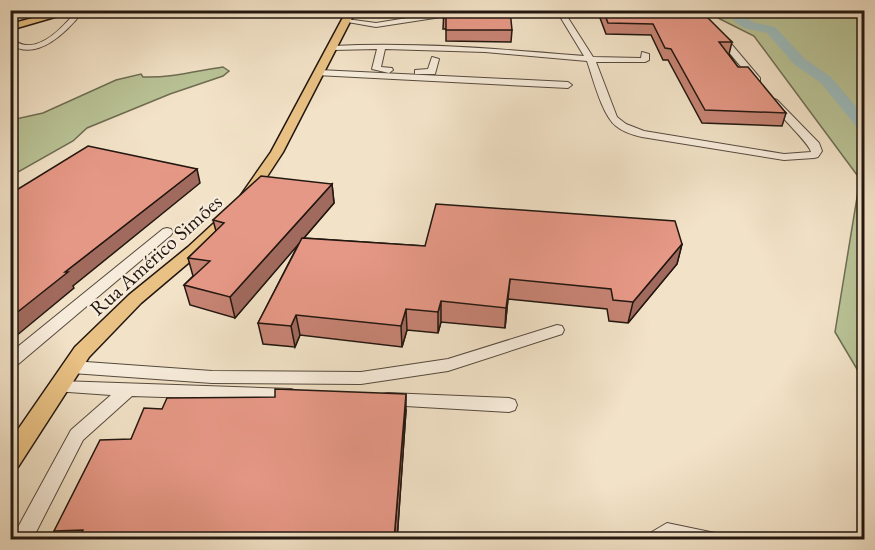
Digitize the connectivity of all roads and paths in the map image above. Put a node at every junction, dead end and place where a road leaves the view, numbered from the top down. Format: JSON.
{"nodes":[{"id":1,"x":75,"y":10,"type":"edge"},
{"id":2,"x":81,"y":10,"type":"edge"},
{"id":3,"x":559,"y":10,"type":"edge"},
{"id":4,"x":438,"y":15,"type":"dead end"},
{"id":5,"x":347,"y":20,"type":"edge"},
{"id":6,"x":10,"y":27,"type":"edge"},
{"id":7,"x":712,"y":28,"type":"edge"},
{"id":8,"x":13,"y":42,"type":"dead end"},
{"id":9,"x":382,"y":46,"type":"junction"},
{"id":10,"x":333,"y":48,"type":"junction"},
{"id":11,"x":645,"y":54,"type":"dead end"},
{"id":12,"x":435,"y":59,"type":"dead end"},
{"id":13,"x":591,"y":60,"type":"junction"},
{"id":14,"x":319,"y":73,"type":"junction"},
{"id":15,"x":568,"y":86,"type":"dead end"},
{"id":16,"x":167,"y":232,"type":"dead end"},
{"id":17,"x":557,"y":330,"type":"dead end"},
{"id":18,"x":10,"y":362,"type":"edge"},
{"id":19,"x":72,"y":368,"type":"junction"},
{"id":20,"x":60,"y":387,"type":"junction"},
{"id":21,"x":129,"y":389,"type":"junction"},
{"id":22,"x":302,"y":395,"type":"edge"},
{"id":23,"x":371,"y":398,"type":"edge"},
{"id":24,"x":509,"y":405,"type":"dead end"},
{"id":25,"x":16,"y":442,"type":"edge"},
{"id":26,"x":10,"y":460,"type":"edge"},
{"id":27,"x":21,"y":540,"type":"edge"},
{"id":28,"x":657,"y":540,"type":"edge"},
{"id":29,"x":708,"y":540,"type":"edge"}],
"edges":[{"from":1,"to":6,"type":"main road"},
{"from":2,"to":8,"type":"lane"},
{"from":3,"to":13,"type":"lane"},
{"from":4,"to":5,"type":"lane"},
{"from":5,"to":10,"type":"main road","name":"Rua Américo Simões"},
{"from":7,"to":13,"type":"lane"},
{"from":9,"to":10,"type":"lane"},
{"from":9,"to":12,"type":"lane"},
{"from":9,"to":13,"type":"lane"},
{"from":10,"to":14,"type":"main road","name":"Rua Américo Simões"},
{"from":11,"to":13,"type":"lane"},
{"from":14,"to":15,"type":"lane"},
{"from":14,"to":19,"type":"main road","name":"Rua Américo Simões"},
{"from":16,"to":18,"type":"lane"},
{"from":17,"to":19,"type":"lane"},
{"from":19,"to":20,"type":"main road","name":"Rua Américo Simões"},
{"from":20,"to":21,"type":"lane"},
{"from":20,"to":25,"type":"main road","name":"Rua Américo Simões"},
{"from":21,"to":22,"type":"lane"},
{"from":21,"to":27,"type":"lane"},
{"from":23,"to":24,"type":"lane"},
{"from":25,"to":26,"type":"main road","name":"Rua Américo Simões"},
{"from":28,"to":29,"type":"lane"}]}
